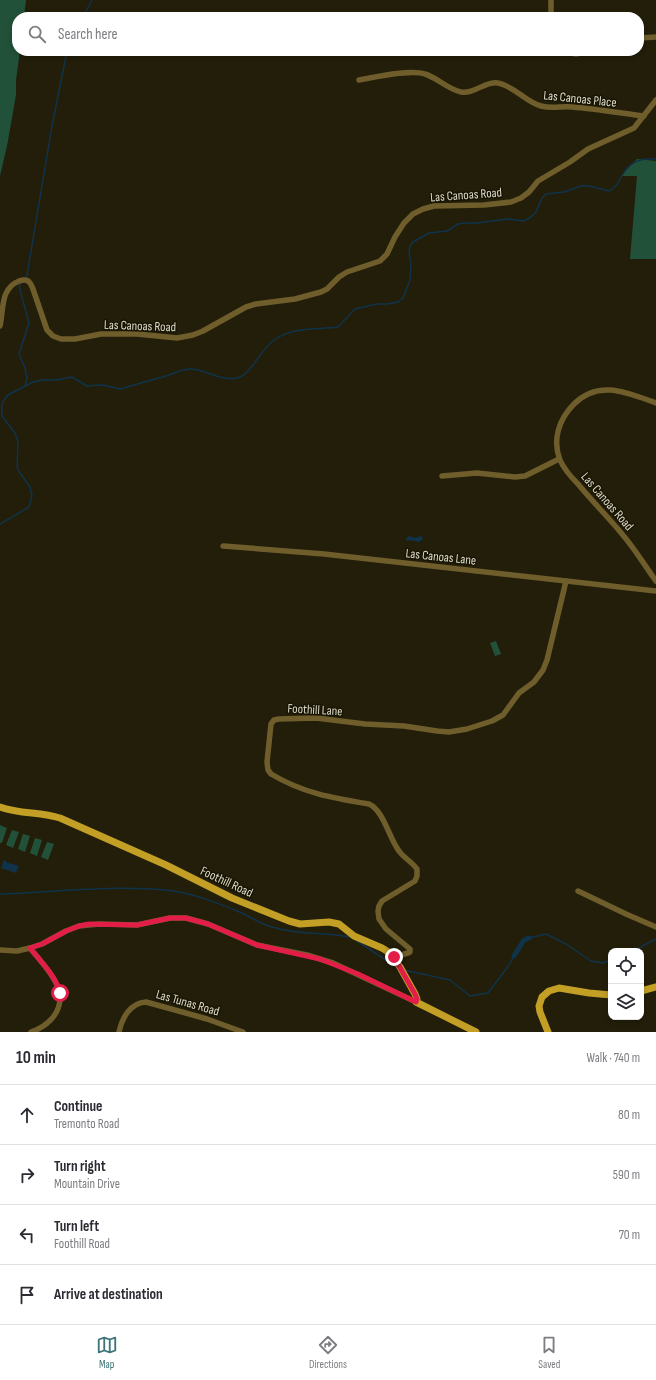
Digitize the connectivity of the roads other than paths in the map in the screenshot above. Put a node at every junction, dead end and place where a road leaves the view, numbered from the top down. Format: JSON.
{"nodes":[{"id":1,"x":551,"y":0,"type":"edge"},
{"id":2,"x":551,"y":12,"type":"edge"},
{"id":3,"x":656,"y":37,"type":"edge"},
{"id":4,"x":644,"y":38,"type":"edge"},
{"id":5,"x":359,"y":80,"type":"dead end"},
{"id":6,"x":656,"y":100,"type":"edge"},
{"id":7,"x":644,"y":116,"type":"junction"},
{"id":8,"x":0,"y":326,"type":"edge"},
{"id":9,"x":656,"y":404,"type":"edge"},
{"id":10,"x":559,"y":459,"type":"junction"},
{"id":11,"x":442,"y":476,"type":"dead end"},
{"id":12,"x":223,"y":546,"type":"dead end"},
{"id":13,"x":566,"y":581,"type":"junction"},
{"id":14,"x":656,"y":581,"type":"edge"},
{"id":15,"x":656,"y":591,"type":"edge"},
{"id":16,"x":0,"y":807,"type":"edge"},
{"id":17,"x":578,"y":891,"type":"dead end"},
{"id":18,"x":656,"y":927,"type":"edge"},
{"id":19,"x":30,"y":948,"type":"junction"},
{"id":20,"x":0,"y":950,"type":"edge"},
{"id":21,"x":394,"y":957,"type":"junction"},
{"id":22,"x":656,"y":987,"type":"edge"},
{"id":23,"x":644,"y":990,"type":"edge"},
{"id":24,"x":608,"y":994,"type":"edge"},
{"id":25,"x":416,"y":1002,"type":"junction"},
{"id":26,"x":31,"y":1032,"type":"edge"},
{"id":27,"x":119,"y":1032,"type":"edge"},
{"id":28,"x":242,"y":1032,"type":"edge"},
{"id":29,"x":476,"y":1032,"type":"edge"},
{"id":30,"x":548,"y":1032,"type":"edge"}],
"edges":[{"from":1,"to":2,"type":"street"},
{"from":3,"to":4,"type":"street"},
{"from":5,"to":7,"type":"street","name":"Las Canoas Place"},
{"from":6,"to":7,"type":"street","name":"Las Canoas Road"},
{"from":7,"to":8,"type":"street","name":"Las Canoas Road"},
{"from":9,"to":10,"type":"street"},
{"from":10,"to":11,"type":"street"},
{"from":10,"to":14,"type":"street","name":"Las Canoas Road"},
{"from":12,"to":13,"type":"street","name":"Las Canoas Lane"},
{"from":13,"to":15,"type":"street","name":"Las Canoas Lane"},
{"from":13,"to":21,"type":"street","name":"Foothill Lane"},
{"from":16,"to":21,"type":"main road","name":"Foothill Road"},
{"from":17,"to":18,"type":"street"},
{"from":19,"to":20,"type":"street"},
{"from":19,"to":25,"type":"street"},
{"from":19,"to":26,"type":"street"},
{"from":21,"to":25,"type":"main road","name":"Foothill Road"},
{"from":22,"to":23,"type":"main road"},
{"from":24,"to":30,"type":"main road"},
{"from":25,"to":29,"type":"main road"},
{"from":27,"to":28,"type":"street","name":"Las Tunas Road"}]}
